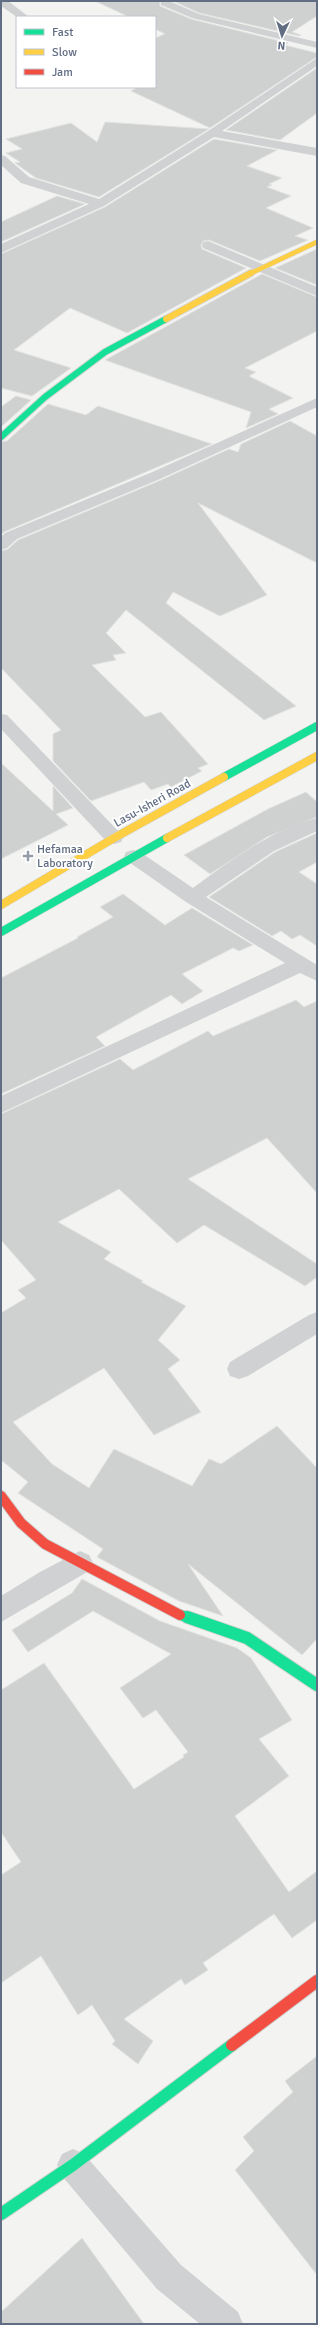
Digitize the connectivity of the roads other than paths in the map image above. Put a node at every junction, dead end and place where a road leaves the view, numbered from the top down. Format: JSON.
{"nodes":[{"id":1,"x":1,"y":1,"type":"edge"},
{"id":2,"x":165,"y":3,"type":"dead end"},
{"id":3,"x":23,"y":16,"type":"edge"},
{"id":4,"x":317,"y":45,"type":"edge"},
{"id":5,"x":317,"y":61,"type":"edge"},
{"id":6,"x":311,"y":69,"type":"edge"},
{"id":7,"x":212,"y":133,"type":"junction"},
{"id":8,"x":317,"y":152,"type":"edge"},
{"id":9,"x":1,"y":159,"type":"edge"},
{"id":10,"x":25,"y":180,"type":"junction"},
{"id":11,"x":7,"y":182,"type":"dead end"},
{"id":12,"x":100,"y":203,"type":"junction"},
{"id":13,"x":317,"y":242,"type":"edge"},
{"id":14,"x":208,"y":245,"type":"dead end"},
{"id":15,"x":1,"y":249,"type":"edge"},
{"id":16,"x":260,"y":268,"type":"junction"},
{"id":17,"x":317,"y":292,"type":"edge"},
{"id":18,"x":317,"y":402,"type":"edge"},
{"id":19,"x":1,"y":437,"type":"edge"},
{"id":20,"x":1,"y":545,"type":"edge"},
{"id":21,"x":1,"y":719,"type":"edge"},
{"id":22,"x":317,"y":726,"type":"edge"},
{"id":23,"x":317,"y":756,"type":"edge"},
{"id":24,"x":317,"y":824,"type":"edge"},
{"id":25,"x":114,"y":838,"type":"junction"},
{"id":26,"x":133,"y":856,"type":"junction"},
{"id":27,"x":193,"y":897,"type":"junction"},
{"id":28,"x":1,"y":905,"type":"edge"},
{"id":29,"x":1,"y":932,"type":"edge"},
{"id":30,"x":309,"y":969,"type":"edge"},
{"id":31,"x":1,"y":1105,"type":"edge"},
{"id":32,"x":317,"y":1322,"type":"edge"},
{"id":33,"x":239,"y":1369,"type":"dead end"},
{"id":34,"x":1,"y":1496,"type":"edge"},
{"id":35,"x":80,"y":1563,"type":"junction"},
{"id":36,"x":1,"y":1610,"type":"edge"},
{"id":37,"x":317,"y":1684,"type":"edge"},
{"id":38,"x":317,"y":1981,"type":"edge"},
{"id":39,"x":73,"y":2165,"type":"junction"},
{"id":40,"x":1,"y":2214,"type":"edge"},
{"id":41,"x":226,"y":2324,"type":"edge"}],
"edges":[{"from":1,"to":3,"type":"street"},
{"from":2,"to":4,"type":"street"},
{"from":5,"to":6,"type":"street"},
{"from":6,"to":7,"type":"street"},
{"from":7,"to":8,"type":"street"},
{"from":7,"to":12,"type":"street"},
{"from":9,"to":10,"type":"street"},
{"from":10,"to":11,"type":"street"},
{"from":10,"to":12,"type":"street"},
{"from":12,"to":15,"type":"street"},
{"from":13,"to":16,"type":"street"},
{"from":14,"to":16,"type":"street"},
{"from":16,"to":17,"type":"street"},
{"from":16,"to":19,"type":"street"},
{"from":18,"to":20,"type":"street"},
{"from":21,"to":25,"type":"street"},
{"from":22,"to":25,"type":"street","name":"Lasu-Isheri Road"},
{"from":23,"to":26,"type":"street"},
{"from":24,"to":27,"type":"street"},
{"from":25,"to":28,"type":"street","name":"Lasu-Isheri Road"},
{"from":26,"to":27,"type":"street"},
{"from":26,"to":29,"type":"street"},
{"from":27,"to":30,"type":"street"},
{"from":30,"to":31,"type":"street"},
{"from":32,"to":33,"type":"street"},
{"from":34,"to":35,"type":"street"},
{"from":35,"to":36,"type":"street"},
{"from":35,"to":37,"type":"street"},
{"from":38,"to":39,"type":"street"},
{"from":39,"to":40,"type":"street"},
{"from":39,"to":41,"type":"street"}]}
